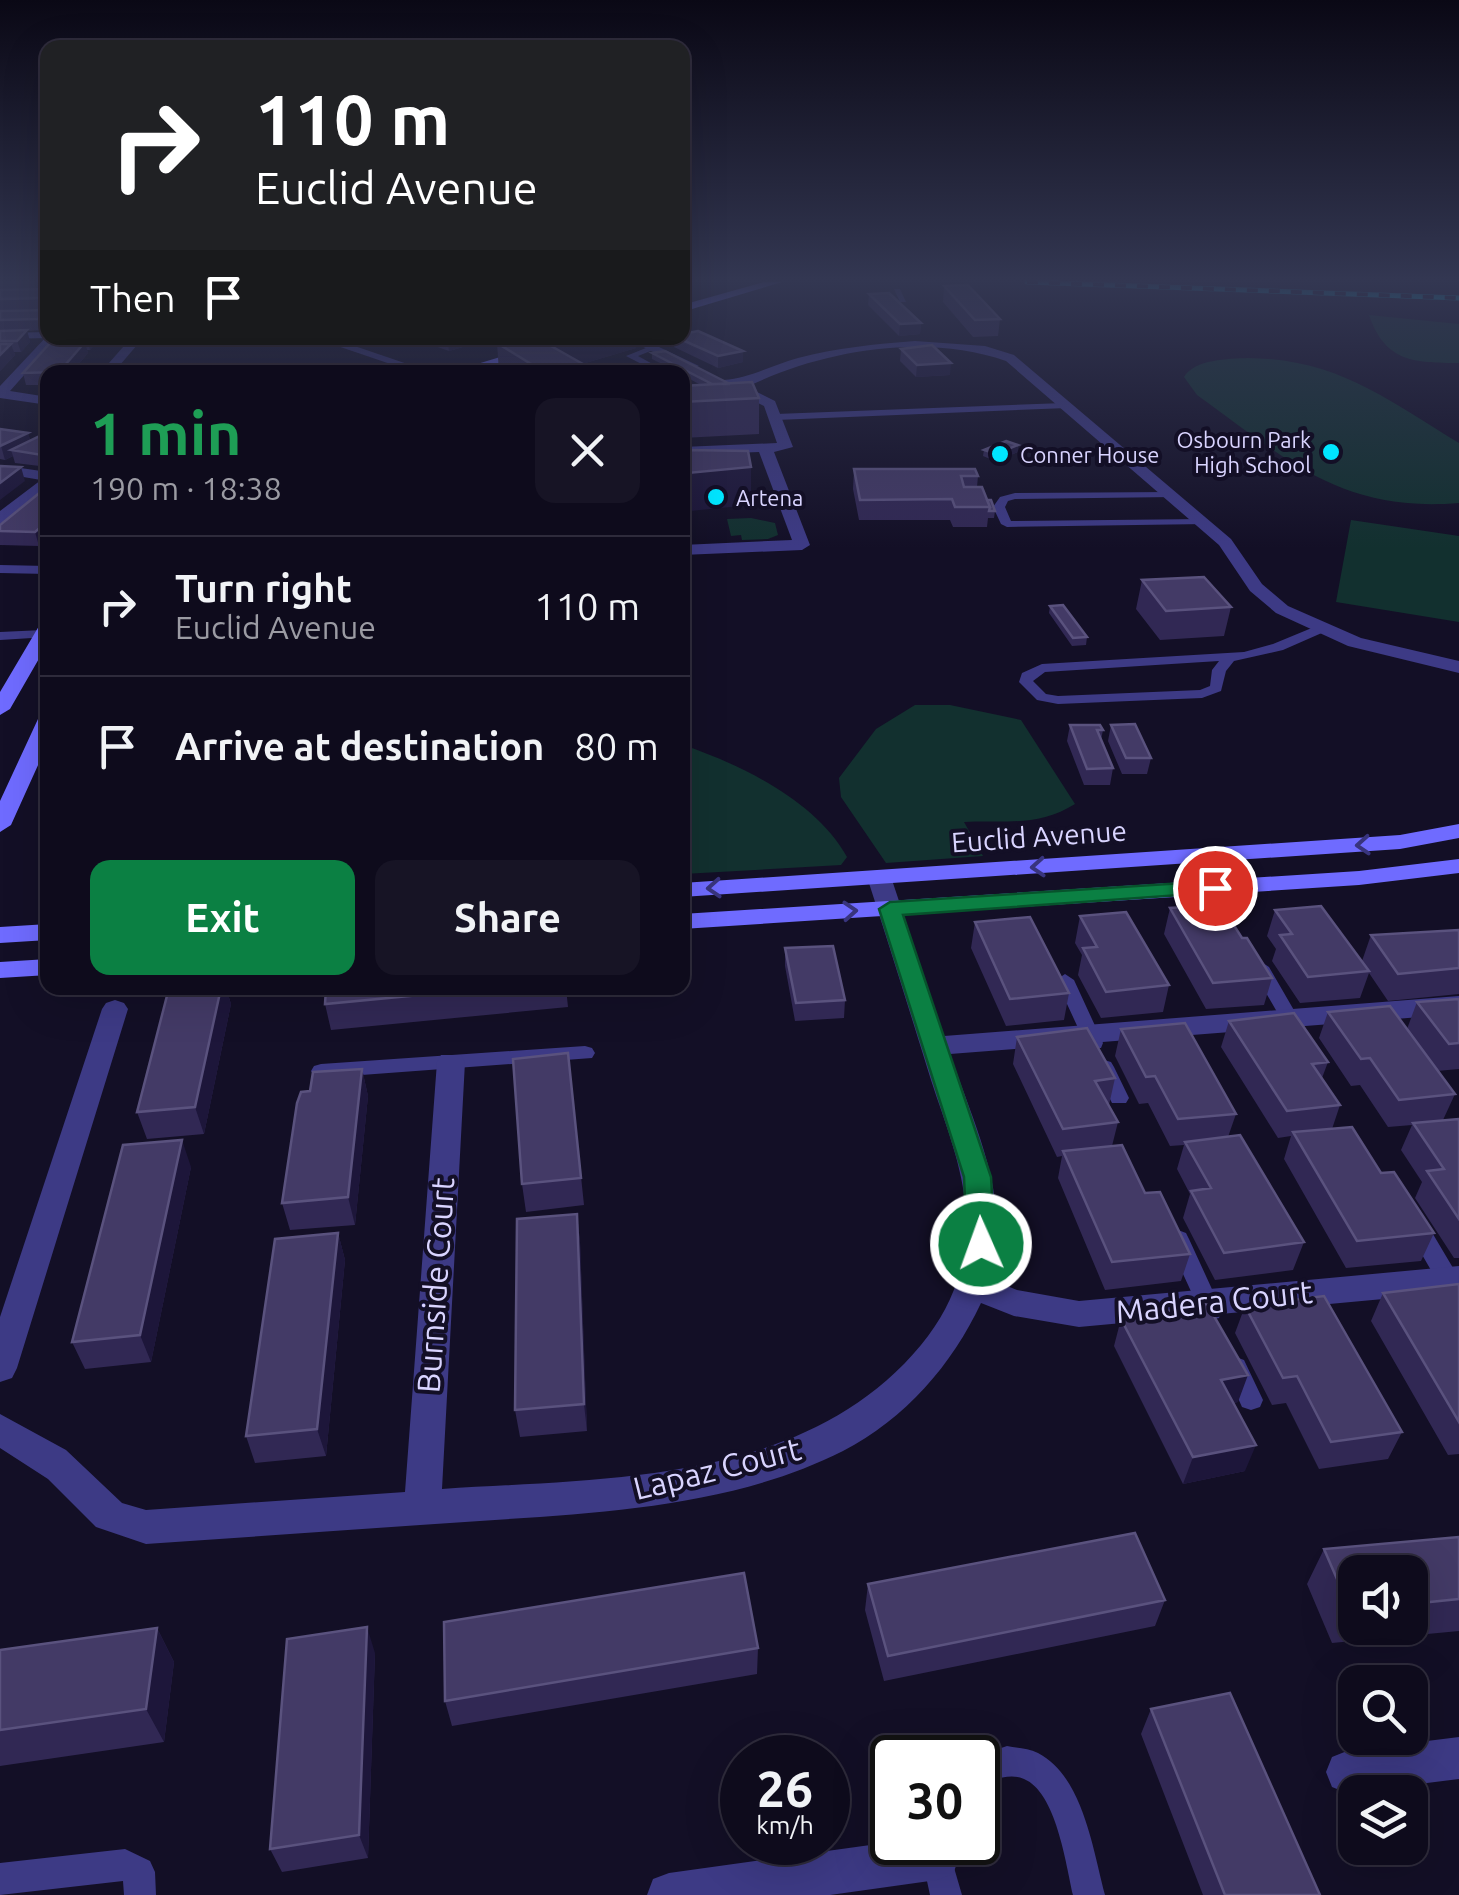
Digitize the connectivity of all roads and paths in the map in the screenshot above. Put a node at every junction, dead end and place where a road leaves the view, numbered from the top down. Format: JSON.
{"nodes":[{"id":1,"x":20,"y":370,"type":"edge"},
{"id":2,"x":769,"y":370,"type":"edge"},
{"id":3,"x":1024,"y":370,"type":"edge"},
{"id":4,"x":716,"y":377,"type":"edge"},
{"id":5,"x":743,"y":384,"type":"edge"},
{"id":6,"x":0,"y":394,"type":"edge"},
{"id":7,"x":40,"y":400,"type":"edge"},
{"id":8,"x":1064,"y":406,"type":"junction"},
{"id":9,"x":754,"y":412,"type":"edge"},
{"id":10,"x":776,"y":415,"type":"junction"},
{"id":11,"x":765,"y":448,"type":"junction"},
{"id":12,"x":690,"y":452,"type":"edge"},
{"id":13,"x":0,"y":470,"type":"edge"},
{"id":14,"x":40,"y":478,"type":"edge"},
{"id":15,"x":40,"y":486,"type":"edge"},
{"id":16,"x":1170,"y":495,"type":"junction"},
{"id":17,"x":0,"y":519,"type":"edge"},
{"id":18,"x":1202,"y":522,"type":"junction"},
{"id":19,"x":690,"y":550,"type":"edge"},
{"id":20,"x":6,"y":570,"type":"edge"},
{"id":21,"x":40,"y":570,"type":"edge"},
{"id":22,"x":0,"y":580,"type":"edge"},
{"id":23,"x":1320,"y":628,"type":"junction"},
{"id":24,"x":40,"y":631,"type":"edge"},
{"id":25,"x":0,"y":636,"type":"edge"},
{"id":26,"x":40,"y":639,"type":"edge"},
{"id":27,"x":1229,"y":658,"type":"junction"},
{"id":28,"x":1459,"y":667,"type":"edge"},
{"id":29,"x":0,"y":709,"type":"edge"},
{"id":30,"x":40,"y":737,"type":"edge"},
{"id":31,"x":0,"y":825,"type":"edge"},
{"id":32,"x":1459,"y":831,"type":"edge"},
{"id":33,"x":1459,"y":866,"type":"edge"},
{"id":34,"x":690,"y":890,"type":"edge"},
{"id":35,"x":885,"y":893,"type":"junction"},
{"id":36,"x":690,"y":921,"type":"edge"},
{"id":37,"x":40,"y":932,"type":"edge"},
{"id":38,"x":0,"y":934,"type":"edge"},
{"id":39,"x":1259,"y":966,"type":"edge"},
{"id":40,"x":40,"y":967,"type":"edge"},
{"id":41,"x":0,"y":970,"type":"edge"},
{"id":42,"x":1065,"y":980,"type":"edge"},
{"id":43,"x":1459,"y":1005,"type":"edge"},
{"id":44,"x":115,"y":1009,"type":"dead end"},
{"id":45,"x":1290,"y":1018,"type":"junction"},
{"id":46,"x":1089,"y":1034,"type":"junction"},
{"id":47,"x":934,"y":1046,"type":"junction"},
{"id":48,"x":1309,"y":1050,"type":"edge"},
{"id":49,"x":585,"y":1054,"type":"dead end"},
{"id":50,"x":451,"y":1062,"type":"junction"},
{"id":51,"x":321,"y":1071,"type":"edge"},
{"id":52,"x":1119,"y":1098,"type":"edge"},
{"id":53,"x":1402,"y":1202,"type":"edge"},
{"id":54,"x":1171,"y":1225,"type":"edge"},
{"id":55,"x":1455,"y":1285,"type":"edge"},
{"id":56,"x":973,"y":1286,"type":"junction"},
{"id":57,"x":1206,"y":1301,"type":"junction"},
{"id":58,"x":0,"y":1368,"type":"edge"},
{"id":59,"x":1251,"y":1400,"type":"dead end"},
{"id":60,"x":0,"y":1430,"type":"edge"},
{"id":61,"x":423,"y":1507,"type":"junction"},
{"id":62,"x":1459,"y":1758,"type":"edge"},
{"id":63,"x":1000,"y":1762,"type":"edge"},
{"id":64,"x":1346,"y":1772,"type":"dead end"},
{"id":65,"x":940,"y":1865,"type":"edge"},
{"id":66,"x":0,"y":1879,"type":"edge"},
{"id":67,"x":140,"y":1895,"type":"edge"},
{"id":68,"x":668,"y":1895,"type":"edge"},
{"id":69,"x":1088,"y":1895,"type":"edge"}],
"edges":[{"from":1,"to":6,"type":"street"},
{"from":2,"to":5,"type":"street"},
{"from":3,"to":8,"type":"street"},
{"from":4,"to":10,"type":"street"},
{"from":6,"to":7,"type":"street"},
{"from":8,"to":10,"type":"lane"},
{"from":8,"to":16,"type":"street"},
{"from":9,"to":10,"type":"lane"},
{"from":10,"to":11,"type":"street"},
{"from":11,"to":12,"type":"street"},
{"from":11,"to":19,"type":"street"},
{"from":13,"to":14,"type":"street"},
{"from":15,"to":17,"type":"street"},
{"from":16,"to":18,"type":"street"},
{"from":16,"to":18,"type":"lane"},
{"from":18,"to":23,"type":"street"},
{"from":20,"to":21,"type":"lane"},
{"from":20,"to":22,"type":"lane"},
{"from":23,"to":27,"type":"lane"},
{"from":23,"to":28,"type":"street"},
{"from":24,"to":25,"type":"lane"},
{"from":26,"to":29,"type":"main road"},
{"from":27,"to":27,"type":"lane"},
{"from":30,"to":31,"type":"main road"},
{"from":32,"to":35,"type":"main road","name":"Euclid Avenue","one_way":true},
{"from":33,"to":35,"type":"main road","name":"Euclid Avenue"},
{"from":35,"to":34,"type":"main road","name":"Euclid Avenue","one_way":true},
{"from":36,"to":35,"type":"main road","name":"Euclid Avenue","one_way":true},
{"from":35,"to":47,"type":"street","name":"Lapaz Court"},
{"from":37,"to":38,"type":"main road"},
{"from":39,"to":45,"type":"lane"},
{"from":40,"to":41,"type":"main road"},
{"from":42,"to":46,"type":"lane"},
{"from":43,"to":45,"type":"street"},
{"from":44,"to":58,"type":"street"},
{"from":45,"to":46,"type":"street"},
{"from":45,"to":48,"type":"lane"},
{"from":46,"to":47,"type":"street"},
{"from":46,"to":52,"type":"lane"},
{"from":47,"to":56,"type":"street","name":"Lapaz Court"},
{"from":49,"to":50,"type":"lane"},
{"from":50,"to":51,"type":"lane"},
{"from":50,"to":61,"type":"street","name":"Burnside Court"},
{"from":53,"to":55,"type":"lane"},
{"from":54,"to":57,"type":"lane"},
{"from":55,"to":57,"type":"street","name":"Madera Court"},
{"from":56,"to":57,"type":"street","name":"Madera Court"},
{"from":56,"to":61,"type":"street","name":"Lapaz Court"},
{"from":57,"to":59,"type":"lane"},
{"from":60,"to":61,"type":"street","name":"Lapaz Court"},
{"from":62,"to":64,"type":"street"},
{"from":63,"to":69,"type":"lane"},
{"from":65,"to":68,"type":"street"},
{"from":66,"to":67,"type":"lane"}]}
